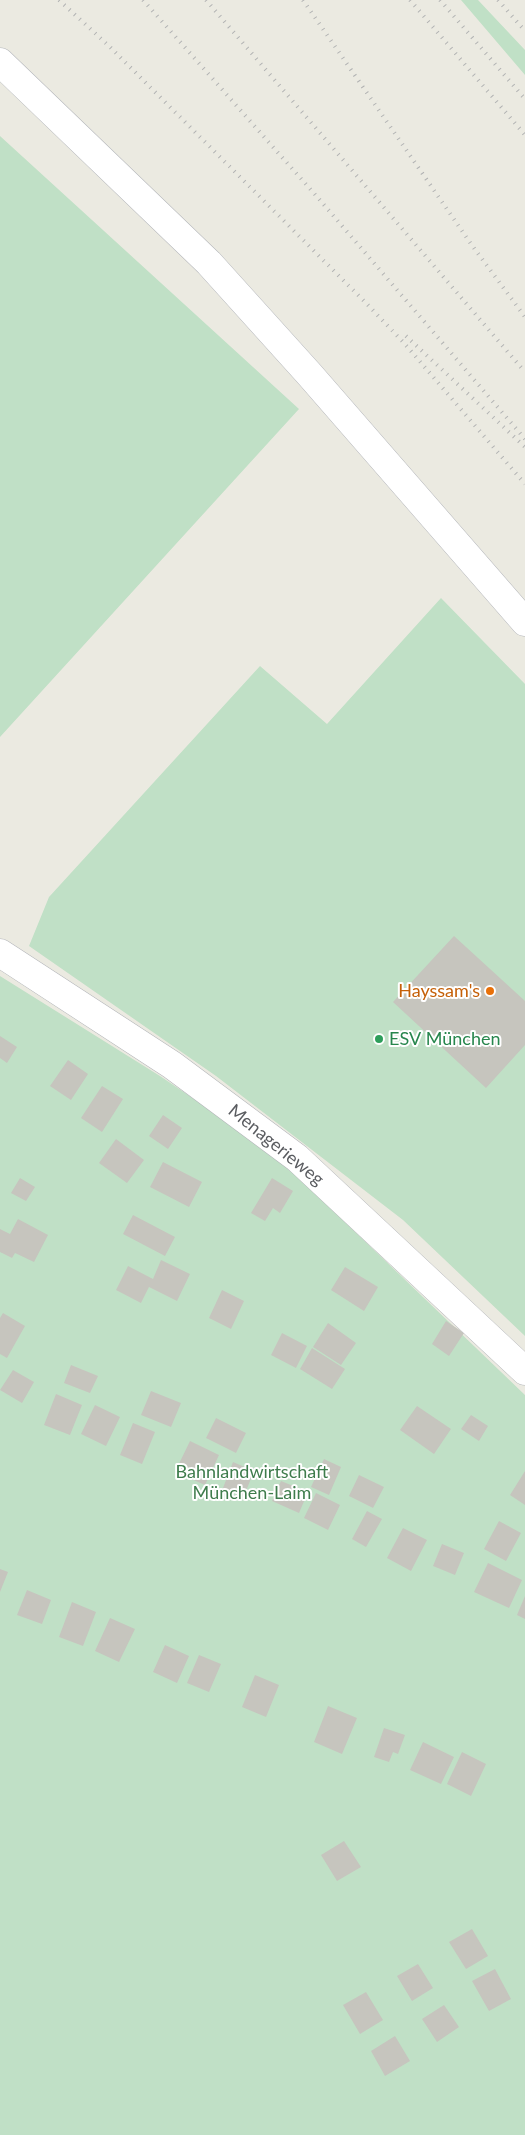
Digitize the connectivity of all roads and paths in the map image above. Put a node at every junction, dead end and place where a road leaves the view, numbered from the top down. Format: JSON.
{"nodes":[{"id":1,"x":0,"y":62,"type":"edge"},
{"id":2,"x":525,"y":622,"type":"edge"},
{"id":3,"x":0,"y":953,"type":"edge"},
{"id":4,"x":525,"y":1371,"type":"edge"}],
"edges":[{"from":1,"to":2,"type":"street"},
{"from":3,"to":4,"type":"street","name":"Menagerieweg"}]}
